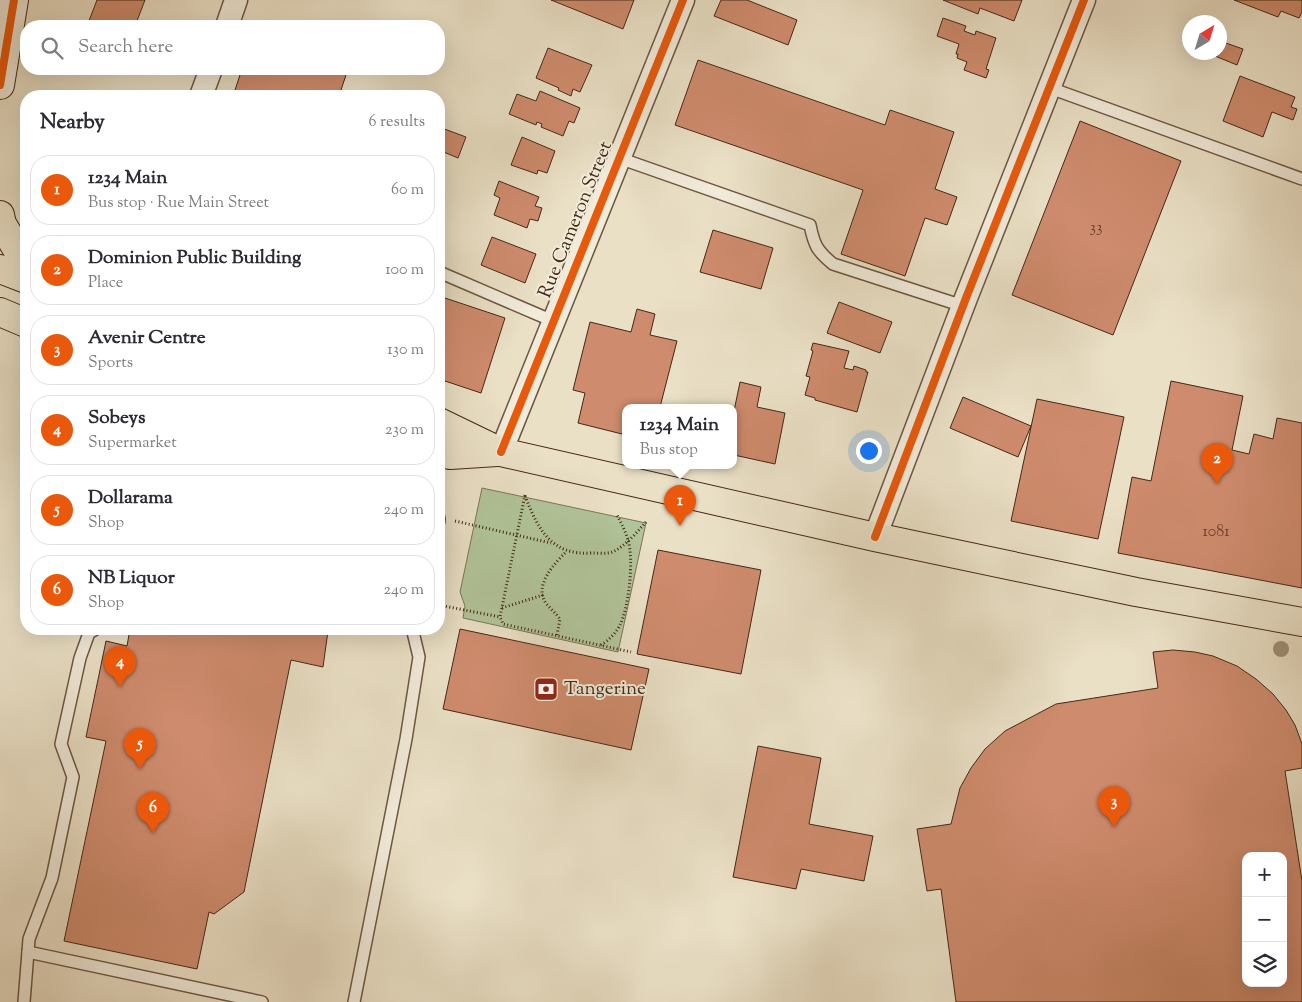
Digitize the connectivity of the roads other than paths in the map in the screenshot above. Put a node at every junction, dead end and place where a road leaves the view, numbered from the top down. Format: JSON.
{"nodes":[{"id":1,"x":14,"y":0,"type":"edge"},
{"id":2,"x":236,"y":0,"type":"edge"},
{"id":3,"x":682,"y":0,"type":"edge"},
{"id":4,"x":1084,"y":0,"type":"edge"},
{"id":5,"x":228,"y":20,"type":"edge"},
{"id":6,"x":209,"y":75,"type":"edge"},
{"id":7,"x":0,"y":85,"type":"edge"},
{"id":8,"x":1050,"y":88,"type":"junction"},
{"id":9,"x":203,"y":90,"type":"edge"},
{"id":10,"x":619,"y":158,"type":"junction"},
{"id":11,"x":1302,"y":179,"type":"edge"},
{"id":12,"x":0,"y":215,"type":"edge"},
{"id":13,"x":20,"y":254,"type":"edge"},
{"id":14,"x":0,"y":269,"type":"edge"},
{"id":15,"x":445,"y":275,"type":"edge"},
{"id":16,"x":20,"y":277,"type":"edge"},
{"id":17,"x":964,"y":306,"type":"junction"},
{"id":18,"x":0,"y":312,"type":"edge"},
{"id":19,"x":20,"y":320,"type":"edge"},
{"id":20,"x":553,"y":321,"type":"junction"},
{"id":21,"x":0,"y":330,"type":"edge"},
{"id":22,"x":20,"y":334,"type":"edge"},
{"id":23,"x":445,"y":425,"type":"edge"},
{"id":24,"x":501,"y":452,"type":"junction"},
{"id":25,"x":445,"y":454,"type":"edge"},
{"id":26,"x":875,"y":538,"type":"junction"},
{"id":27,"x":1302,"y":622,"type":"edge"},
{"id":28,"x":87,"y":635,"type":"edge"},
{"id":29,"x":414,"y":635,"type":"edge"},
{"id":30,"x":28,"y":952,"type":"junction"},
{"id":31,"x":24,"y":1002,"type":"edge"},
{"id":32,"x":262,"y":1002,"type":"edge"},
{"id":33,"x":354,"y":1002,"type":"edge"}],
"edges":[{"from":1,"to":7,"type":"main road"},
{"from":2,"to":5,"type":"street"},
{"from":3,"to":10,"type":"street","name":"Rue Cameron Street"},
{"from":4,"to":8,"type":"street"},
{"from":6,"to":9,"type":"street"},
{"from":8,"to":11,"type":"lane"},
{"from":8,"to":17,"type":"street"},
{"from":10,"to":17,"type":"lane"},
{"from":10,"to":20,"type":"street","name":"Rue Cameron Street"},
{"from":12,"to":13,"type":"main road"},
{"from":14,"to":16,"type":"main road"},
{"from":15,"to":20,"type":"lane"},
{"from":17,"to":26,"type":"street"},
{"from":18,"to":19,"type":"main road"},
{"from":20,"to":24,"type":"street","name":"Rue Cameron Street"},
{"from":21,"to":22,"type":"main road"},
{"from":23,"to":24,"type":"main road"},
{"from":24,"to":25,"type":"main road"},
{"from":24,"to":26,"type":"main road"},
{"from":26,"to":27,"type":"main road"},
{"from":28,"to":30,"type":"lane"},
{"from":29,"to":33,"type":"lane"},
{"from":30,"to":31,"type":"lane"},
{"from":30,"to":32,"type":"lane"}]}
